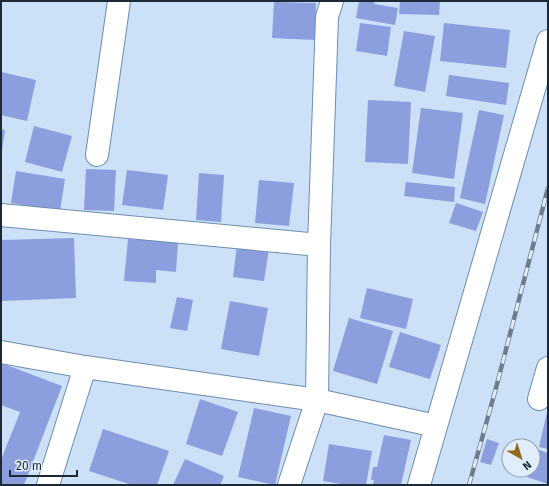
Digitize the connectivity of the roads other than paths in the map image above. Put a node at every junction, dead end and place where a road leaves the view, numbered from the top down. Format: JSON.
{"nodes":[{"id":1,"x":118,"y":1,"type":"edge"},
{"id":2,"x":332,"y":1,"type":"edge"},
{"id":3,"x":548,"y":41,"type":"edge"},
{"id":4,"x":97,"y":155,"type":"dead end"},
{"id":5,"x":1,"y":216,"type":"edge"},
{"id":6,"x":319,"y":245,"type":"junction"},
{"id":7,"x":1,"y":352,"type":"edge"},
{"id":8,"x":85,"y":368,"type":"junction"},
{"id":9,"x":548,"y":368,"type":"edge"},
{"id":10,"x":539,"y":399,"type":"dead end"},
{"id":11,"x":317,"y":400,"type":"junction"},
{"id":12,"x":436,"y":426,"type":"junction"},
{"id":13,"x":48,"y":485,"type":"edge"},
{"id":14,"x":289,"y":485,"type":"edge"},
{"id":15,"x":419,"y":485,"type":"edge"}],
"edges":[{"from":1,"to":4,"type":"street"},
{"from":2,"to":6,"type":"street"},
{"from":3,"to":12,"type":"street"},
{"from":5,"to":6,"type":"street"},
{"from":6,"to":11,"type":"street"},
{"from":7,"to":8,"type":"street"},
{"from":8,"to":11,"type":"street"},
{"from":8,"to":13,"type":"street"},
{"from":9,"to":10,"type":"street"},
{"from":11,"to":12,"type":"street"},
{"from":11,"to":14,"type":"street"},
{"from":12,"to":15,"type":"street"}]}
